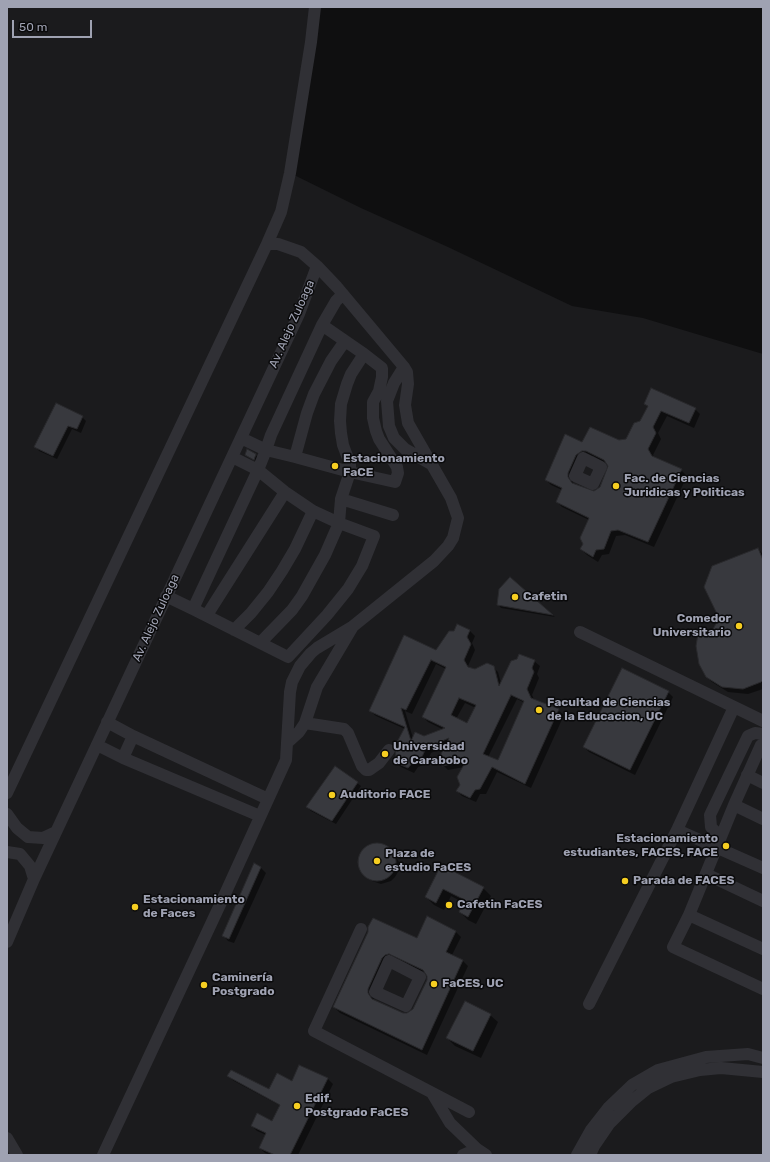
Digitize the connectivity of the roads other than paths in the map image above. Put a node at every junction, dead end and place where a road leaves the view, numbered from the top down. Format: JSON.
{"nodes":[{"id":1,"x":315,"y":7,"type":"edge"},
{"id":2,"x":267,"y":244,"type":"junction"},
{"id":3,"x":317,"y":266,"type":"junction"},
{"id":4,"x":343,"y":294,"type":"junction"},
{"id":5,"x":322,"y":325,"type":"junction"},
{"id":6,"x":345,"y":341,"type":"junction"},
{"id":7,"x":364,"y":354,"type":"junction"},
{"id":8,"x":404,"y":367,"type":"junction"},
{"id":9,"x":241,"y":438,"type":"junction"},
{"id":10,"x":266,"y":450,"type":"junction"},
{"id":11,"x":232,"y":457,"type":"junction"},
{"id":12,"x":295,"y":457,"type":"junction"},
{"id":13,"x":432,"y":465,"type":"junction"},
{"id":14,"x":258,"y":470,"type":"junction"},
{"id":15,"x":350,"y":472,"type":"junction"},
{"id":16,"x":285,"y":492,"type":"junction"},
{"id":17,"x":341,"y":499,"type":"junction"},
{"id":18,"x":313,"y":511,"type":"junction"},
{"id":19,"x":393,"y":514,"type":"dead end"},
{"id":20,"x":339,"y":523,"type":"junction"},
{"id":21,"x":166,"y":596,"type":"junction"},
{"id":22,"x":193,"y":608,"type":"junction"},
{"id":23,"x":207,"y":615,"type":"junction"},
{"id":24,"x":352,"y":627,"type":"junction"},
{"id":25,"x":234,"y":630,"type":"junction"},
{"id":26,"x":580,"y":632,"type":"dead end"},
{"id":27,"x":260,"y":643,"type":"junction"},
{"id":28,"x":734,"y":707,"type":"junction"},
{"id":29,"x":763,"y":721,"type":"edge"},
{"id":30,"x":107,"y":722,"type":"junction"},
{"id":31,"x":305,"y":723,"type":"junction"},
{"id":32,"x":133,"y":736,"type":"junction"},
{"id":33,"x":288,"y":742,"type":"junction"},
{"id":34,"x":763,"y":742,"type":"edge"},
{"id":35,"x":97,"y":745,"type":"junction"},
{"id":36,"x":389,"y":750,"type":"dead end"},
{"id":37,"x":123,"y":758,"type":"junction"},
{"id":38,"x":747,"y":775,"type":"junction"},
{"id":39,"x":763,"y":782,"type":"edge"},
{"id":40,"x":7,"y":793,"type":"edge"},
{"id":41,"x":268,"y":799,"type":"junction"},
{"id":42,"x":734,"y":805,"type":"junction"},
{"id":43,"x":7,"y":814,"type":"edge"},
{"id":44,"x":260,"y":816,"type":"junction"},
{"id":45,"x":763,"y":819,"type":"edge"},
{"id":46,"x":677,"y":830,"type":"junction"},
{"id":47,"x":56,"y":832,"type":"junction"},
{"id":48,"x":718,"y":842,"type":"junction"},
{"id":49,"x":7,"y":852,"type":"edge"},
{"id":50,"x":763,"y":868,"type":"edge"},
{"id":51,"x":706,"y":874,"type":"junction"},
{"id":52,"x":34,"y":879,"type":"junction"},
{"id":53,"x":763,"y":901,"type":"edge"},
{"id":54,"x":689,"y":915,"type":"junction"},
{"id":55,"x":361,"y":929,"type":"dead end"},
{"id":56,"x":7,"y":942,"type":"edge"},
{"id":57,"x":763,"y":949,"type":"edge"},
{"id":58,"x":763,"y":989,"type":"edge"},
{"id":59,"x":589,"y":1004,"type":"dead end"},
{"id":60,"x":763,"y":1058,"type":"edge"},
{"id":61,"x":763,"y":1072,"type":"edge"},
{"id":62,"x":431,"y":1092,"type":"junction"},
{"id":63,"x":469,"y":1112,"type":"dead end"},
{"id":64,"x":7,"y":1138,"type":"edge"},
{"id":65,"x":481,"y":1152,"type":"edge"},
{"id":66,"x":17,"y":1155,"type":"edge"},
{"id":67,"x":103,"y":1155,"type":"edge"},
{"id":68,"x":463,"y":1155,"type":"edge"},
{"id":69,"x":578,"y":1155,"type":"edge"},
{"id":70,"x":590,"y":1155,"type":"edge"}],
"edges":[{"from":1,"to":2,"type":"street"},
{"from":2,"to":3,"type":"street","name":"Av. Alejo Zuloaga"},
{"from":2,"to":40,"type":"street"},
{"from":3,"to":4,"type":"street"},
{"from":3,"to":9,"type":"street","name":"Av. Alejo Zuloaga"},
{"from":4,"to":5,"type":"street"},
{"from":4,"to":8,"type":"street"},
{"from":5,"to":6,"type":"street"},
{"from":5,"to":10,"type":"street"},
{"from":6,"to":7,"type":"street"},
{"from":6,"to":12,"type":"street"},
{"from":7,"to":15,"type":"street"},
{"from":7,"to":15,"type":"street"},
{"from":8,"to":13,"type":"street"},
{"from":8,"to":13,"type":"street"},
{"from":9,"to":10,"type":"street"},
{"from":9,"to":11,"type":"street","name":"Av. Alejo Zuloaga"},
{"from":10,"to":12,"type":"street"},
{"from":10,"to":14,"type":"street"},
{"from":11,"to":14,"type":"street"},
{"from":11,"to":21,"type":"street","name":"Av. Alejo Zuloaga"},
{"from":12,"to":15,"type":"street"},
{"from":13,"to":24,"type":"street"},
{"from":14,"to":16,"type":"street"},
{"from":14,"to":22,"type":"street"},
{"from":15,"to":17,"type":"street"},
{"from":16,"to":18,"type":"street"},
{"from":16,"to":23,"type":"street"},
{"from":17,"to":19,"type":"street"},
{"from":17,"to":20,"type":"street"},
{"from":18,"to":20,"type":"street"},
{"from":18,"to":25,"type":"street"},
{"from":20,"to":27,"type":"street"},
{"from":20,"to":27,"type":"street"},
{"from":21,"to":22,"type":"street"},
{"from":21,"to":30,"type":"street","name":"Av. Alejo Zuloaga"},
{"from":22,"to":23,"type":"street"},
{"from":23,"to":25,"type":"street"},
{"from":24,"to":31,"type":"street"},
{"from":24,"to":33,"type":"street"},
{"from":25,"to":27,"type":"street"},
{"from":26,"to":28,"type":"street"},
{"from":28,"to":29,"type":"street"},
{"from":28,"to":46,"type":"street"},
{"from":30,"to":32,"type":"street"},
{"from":30,"to":35,"type":"street","name":"Av. Alejo Zuloaga"},
{"from":31,"to":33,"type":"street"},
{"from":31,"to":36,"type":"street"},
{"from":32,"to":37,"type":"street"},
{"from":32,"to":41,"type":"street"},
{"from":33,"to":41,"type":"street"},
{"from":34,"to":38,"type":"street"},
{"from":34,"to":48,"type":"street"},
{"from":35,"to":37,"type":"street"},
{"from":35,"to":47,"type":"street","name":"Av. Alejo Zuloaga"},
{"from":37,"to":44,"type":"street"},
{"from":38,"to":39,"type":"street"},
{"from":38,"to":42,"type":"street"},
{"from":41,"to":44,"type":"street"},
{"from":42,"to":45,"type":"street"},
{"from":42,"to":48,"type":"street"},
{"from":43,"to":47,"type":"street"},
{"from":44,"to":67,"type":"street"},
{"from":46,"to":48,"type":"street"},
{"from":46,"to":59,"type":"street"},
{"from":47,"to":52,"type":"street","name":"Av. Alejo Zuloaga"},
{"from":48,"to":50,"type":"street"},
{"from":48,"to":51,"type":"street"},
{"from":49,"to":52,"type":"street"},
{"from":51,"to":53,"type":"street"},
{"from":51,"to":54,"type":"street"},
{"from":52,"to":56,"type":"street","name":"Av. Alejo Zuloaga"},
{"from":54,"to":57,"type":"street"},
{"from":54,"to":58,"type":"street"},
{"from":55,"to":62,"type":"street"},
{"from":60,"to":69,"type":"street"},
{"from":61,"to":70,"type":"street"},
{"from":62,"to":63,"type":"street"},
{"from":62,"to":65,"type":"street"},
{"from":64,"to":66,"type":"street"},
{"from":65,"to":68,"type":"street"}]}
